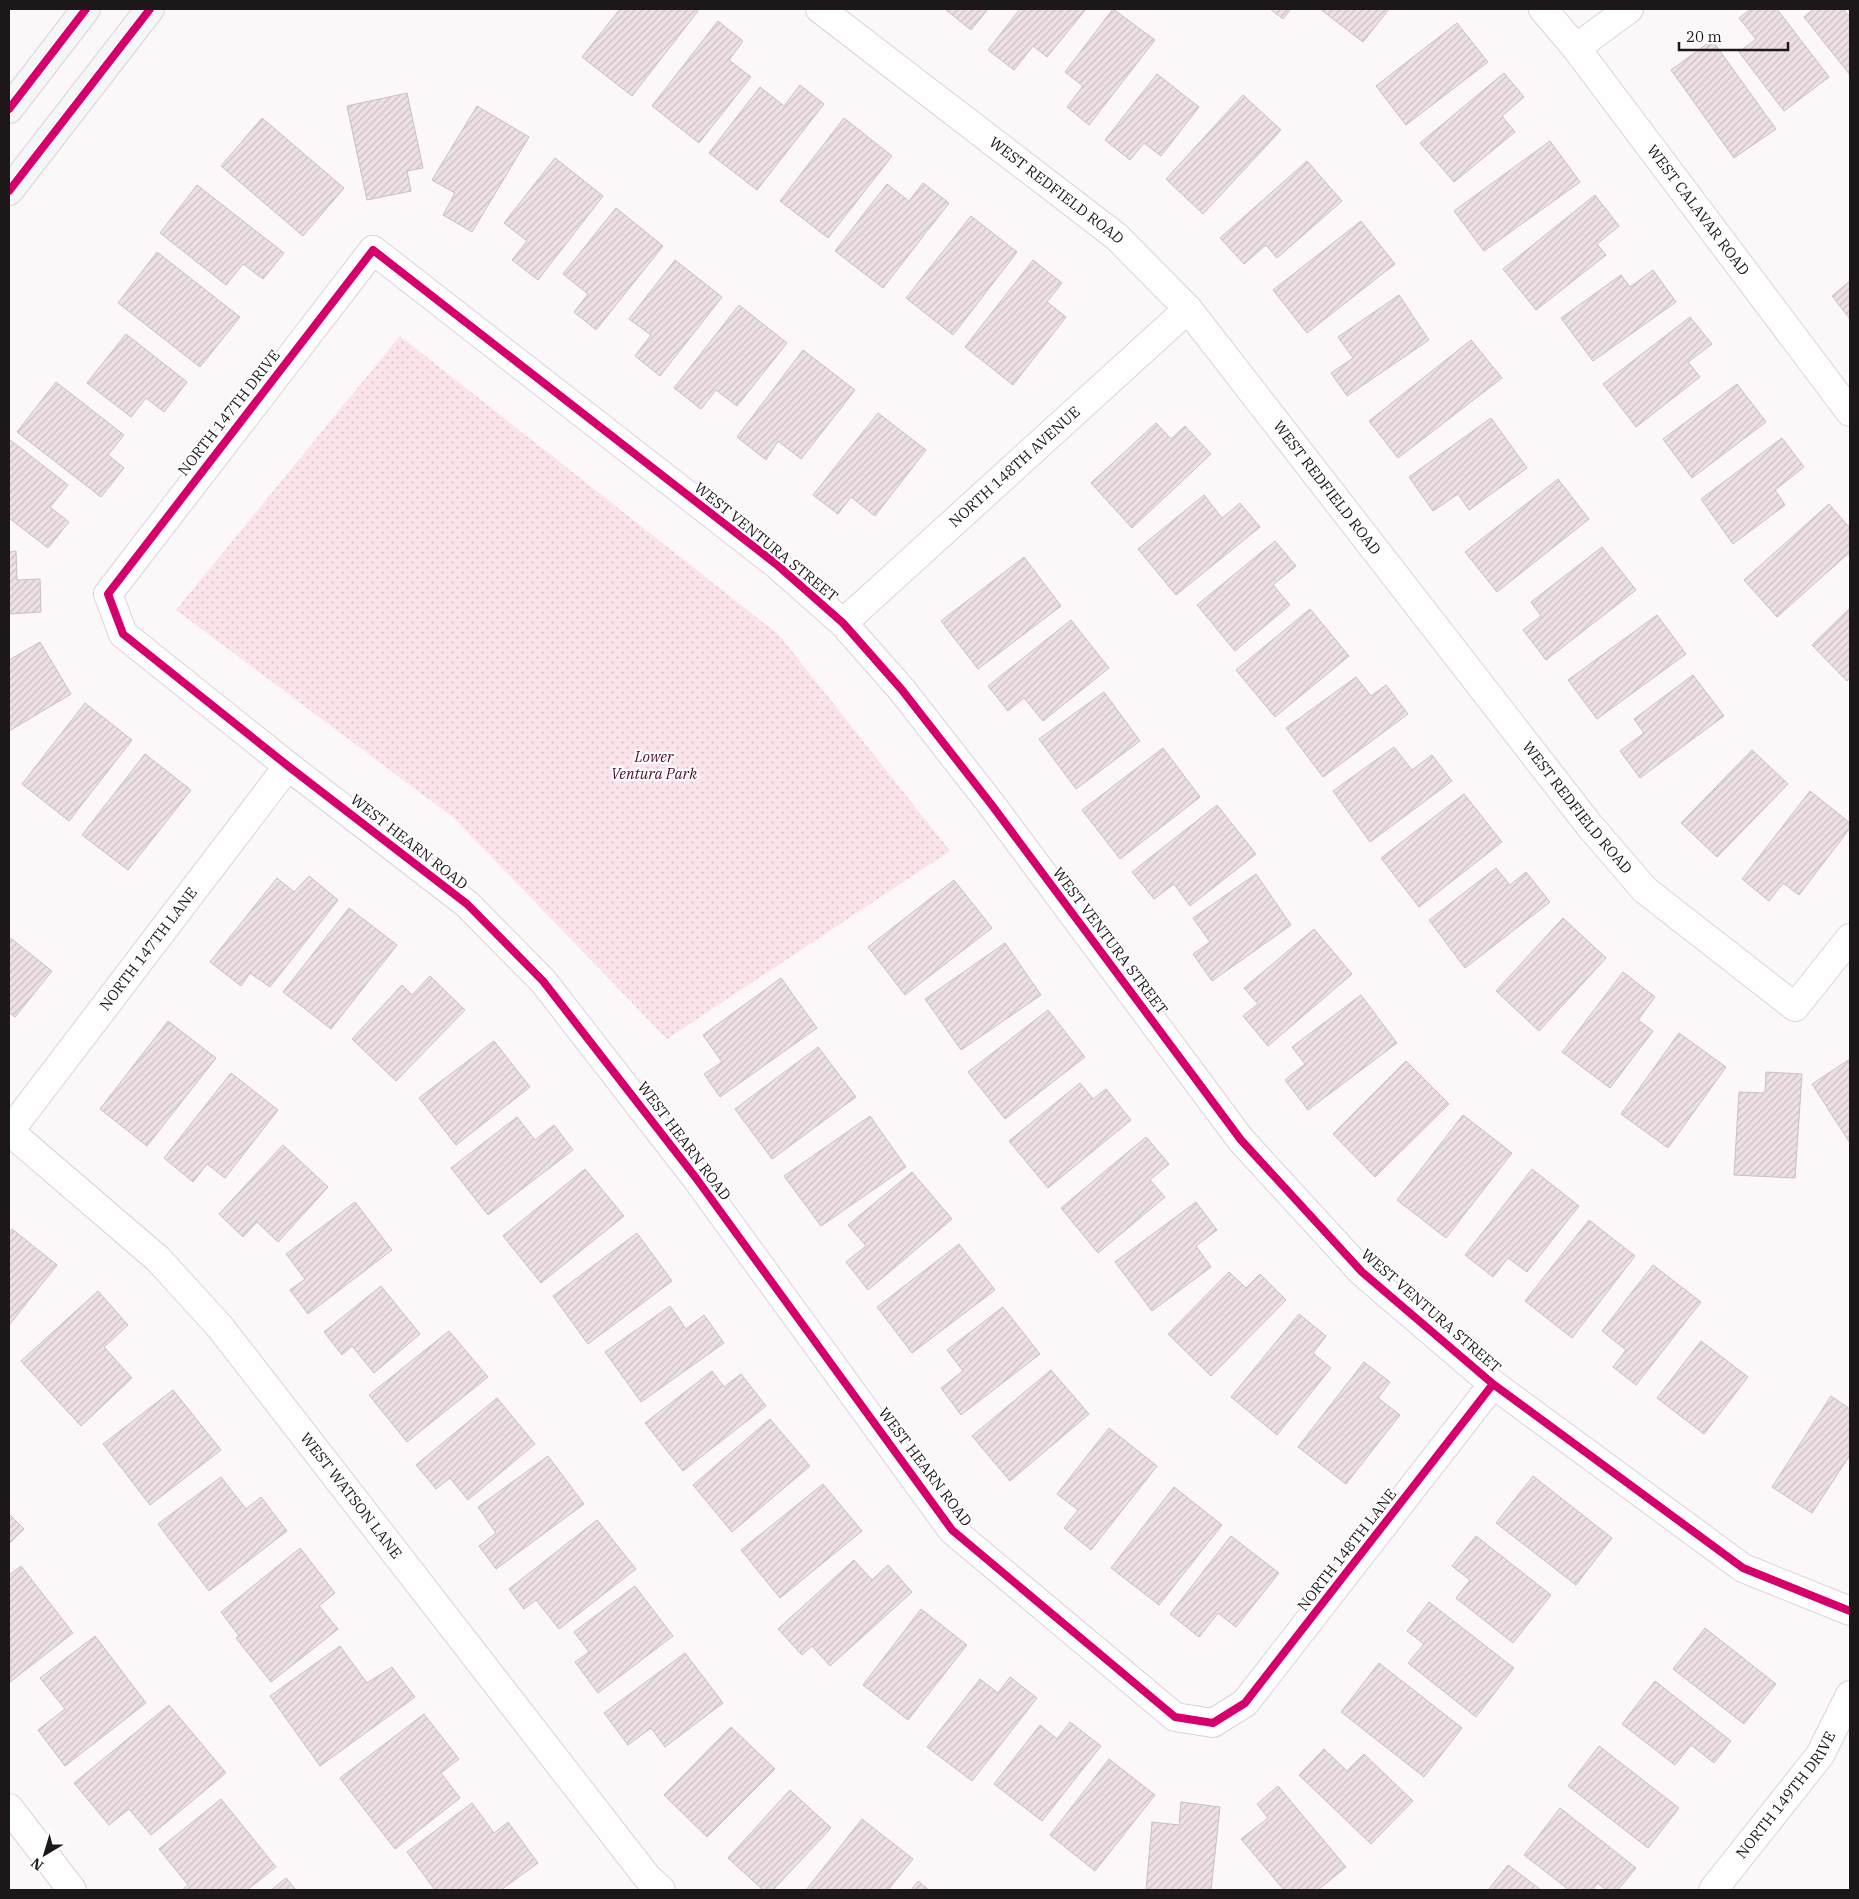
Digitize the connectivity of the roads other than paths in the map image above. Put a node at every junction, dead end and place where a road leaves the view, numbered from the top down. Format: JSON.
{"nodes":[{"id":1,"x":86,"y":9,"type":"edge"},
{"id":2,"x":150,"y":9,"type":"edge"},
{"id":3,"x":820,"y":9,"type":"edge"},
{"id":4,"x":1543,"y":9,"type":"edge"},
{"id":5,"x":1629,"y":9,"type":"edge"},
{"id":6,"x":1576,"y":48,"type":"junction"},
{"id":7,"x":9,"y":109,"type":"edge"},
{"id":8,"x":9,"y":191,"type":"edge"},
{"id":9,"x":373,"y":250,"type":"joint"},
{"id":10,"x":1188,"y":309,"type":"junction"},
{"id":11,"x":1850,"y":412,"type":"edge"},
{"id":12,"x":108,"y":594,"type":"joint"},
{"id":13,"x":843,"y":624,"type":"junction"},
{"id":14,"x":288,"y":766,"type":"junction"},
{"id":15,"x":1850,"y":938,"type":"edge"},
{"id":16,"x":9,"y":1131,"type":"edge"},
{"id":17,"x":1493,"y":1384,"type":"junction"},
{"id":18,"x":1850,"y":1610,"type":"edge"},
{"id":19,"x":1850,"y":1695,"type":"edge"},
{"id":20,"x":1213,"y":1723,"type":"joint"},
{"id":21,"x":9,"y":1808,"type":"edge"},
{"id":22,"x":72,"y":1890,"type":"edge"},
{"id":23,"x":661,"y":1890,"type":"edge"},
{"id":24,"x":1713,"y":1890,"type":"edge"}],
"edges":[{"from":1,"to":7,"type":"main road"},
{"from":2,"to":8,"type":"main road"},
{"from":3,"to":10,"type":"street","name":"WEST REDFIELD ROAD"},
{"from":4,"to":6,"type":"street","name":"WEST CALAVAR ROAD"},
{"from":5,"to":6,"type":"street"},
{"from":6,"to":11,"type":"street","name":"WEST CALAVAR ROAD"},
{"from":9,"to":12,"type":"street","name":"NORTH 147TH DRIVE"},
{"from":9,"to":13,"type":"street","name":"WEST VENTURA STREET"},
{"from":10,"to":13,"type":"street","name":"NORTH 148TH AVENUE"},
{"from":10,"to":15,"type":"street","name":"WEST REDFIELD ROAD"},
{"from":12,"to":14,"type":"street","name":"WEST HEARN ROAD"},
{"from":13,"to":17,"type":"street","name":"WEST VENTURA STREET"},
{"from":14,"to":16,"type":"street","name":"NORTH 147TH LANE"},
{"from":14,"to":20,"type":"street","name":"WEST HEARN ROAD"},
{"from":16,"to":23,"type":"street","name":"WEST WATSON LANE"},
{"from":17,"to":18,"type":"street","name":"WEST VENTURA STREET"},
{"from":17,"to":20,"type":"street","name":"NORTH 148TH LANE"},
{"from":19,"to":24,"type":"street","name":"NORTH 149TH DRIVE"},
{"from":21,"to":22,"type":"street"}]}
